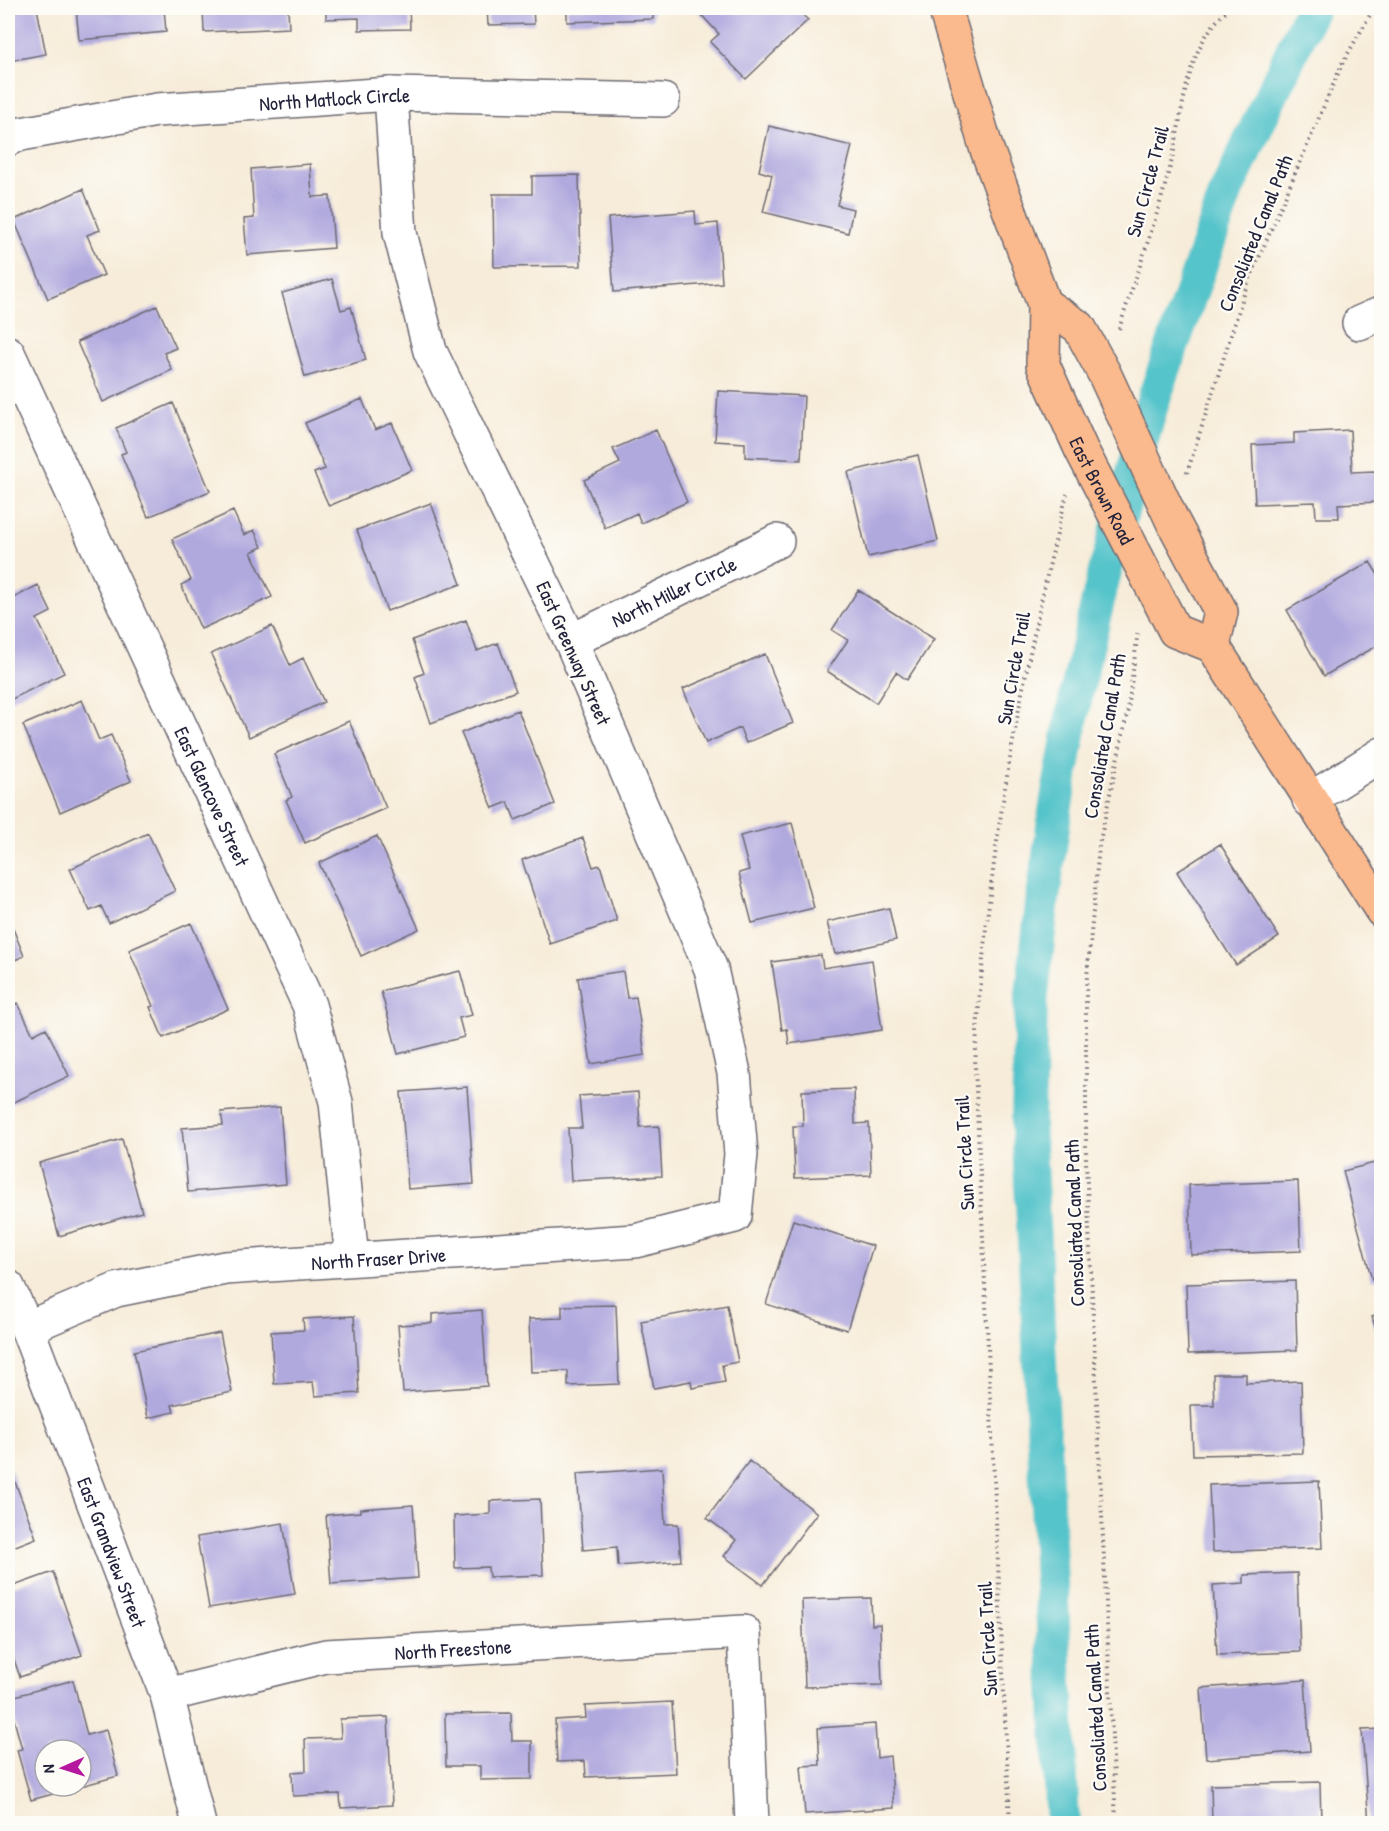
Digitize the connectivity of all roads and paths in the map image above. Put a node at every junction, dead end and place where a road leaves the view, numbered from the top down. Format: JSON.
{"nodes":[{"id":1,"x":945,"y":8,"type":"edge"},
{"id":2,"x":1230,"y":8,"type":"edge"},
{"id":3,"x":1374,"y":8,"type":"edge"},
{"id":4,"x":391,"y":94,"type":"junction"},
{"id":5,"x":663,"y":100,"type":"dead end"},
{"id":6,"x":8,"y":139,"type":"edge"},
{"id":7,"x":1044,"y":304,"type":"junction"},
{"id":8,"x":1116,"y":336,"type":"dead end"},
{"id":9,"x":8,"y":352,"type":"edge"},
{"id":10,"x":1185,"y":479,"type":"dead end"},
{"id":11,"x":1068,"y":490,"type":"dead end"},
{"id":12,"x":777,"y":541,"type":"dead end"},
{"id":13,"x":1138,"y":625,"type":"dead end"},
{"id":14,"x":571,"y":641,"type":"junction"},
{"id":15,"x":1213,"y":646,"type":"junction"},
{"id":16,"x":1382,"y":754,"type":"edge"},
{"id":17,"x":1309,"y":800,"type":"junction"},
{"id":18,"x":1382,"y":911,"type":"edge"},
{"id":19,"x":735,"y":1216,"type":"joint"},
{"id":20,"x":352,"y":1258,"type":"junction"},
{"id":21,"x":8,"y":1287,"type":"edge"},
{"id":22,"x":27,"y":1328,"type":"junction"},
{"id":23,"x":167,"y":1695,"type":"junction"},
{"id":24,"x":199,"y":1824,"type":"edge"},
{"id":25,"x":752,"y":1824,"type":"edge"},
{"id":26,"x":1010,"y":1824,"type":"edge"},
{"id":27,"x":1116,"y":1824,"type":"edge"}],
"edges":[{"from":1,"to":7,"type":"main road","name":"East Brown Road"},
{"from":2,"to":8,"type":"path","name":"Sun Circle Trail"},
{"from":3,"to":10,"type":"path","name":"Consoliated Canal Path"},
{"from":4,"to":5,"type":"street","name":"North Matlock Circle"},
{"from":4,"to":6,"type":"street","name":"North Matlock Circle"},
{"from":4,"to":14,"type":"street","name":"East Greenway Street"},
{"from":7,"to":15,"type":"main road"},
{"from":7,"to":15,"type":"main road","name":"East Brown Road"},
{"from":9,"to":20,"type":"street","name":"East Glencove Street"},
{"from":11,"to":26,"type":"path","name":"Sun Circle Trail"},
{"from":12,"to":14,"type":"street","name":"North Miller Circle"},
{"from":13,"to":27,"type":"path","name":"Consoliated Canal Path"},
{"from":14,"to":19,"type":"street","name":"East Greenway Street"},
{"from":15,"to":17,"type":"main road"},
{"from":16,"to":17,"type":"street"},
{"from":17,"to":18,"type":"main road"},
{"from":19,"to":20,"type":"street","name":"North Fraser Drive"},
{"from":20,"to":22,"type":"street","name":"North Fraser Drive"},
{"from":21,"to":22,"type":"street","name":"East Grandview Street"},
{"from":22,"to":23,"type":"street","name":"East Grandview Street"},
{"from":23,"to":24,"type":"street","name":"East Grandview Street"},
{"from":23,"to":25,"type":"street","name":"North Freestone"}]}
